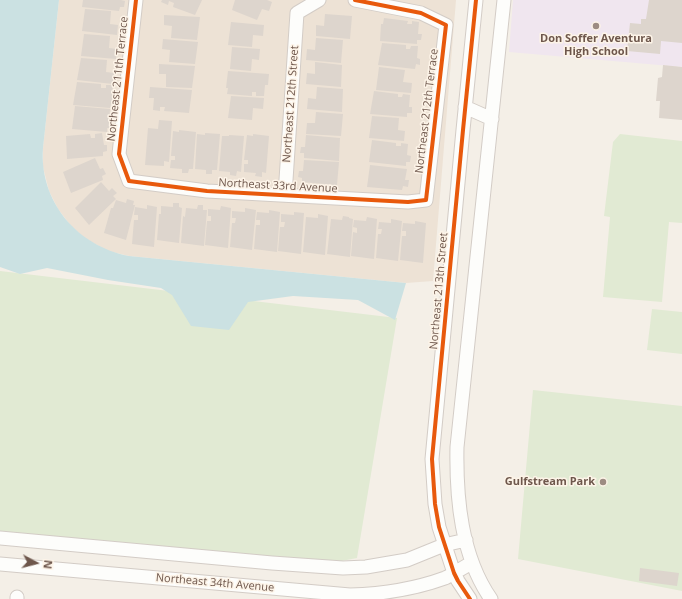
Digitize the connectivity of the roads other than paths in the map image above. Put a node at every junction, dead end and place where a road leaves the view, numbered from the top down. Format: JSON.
{"nodes":[{"id":1,"x":136,"y":0,"type":"edge"},
{"id":2,"x":319,"y":0,"type":"edge"},
{"id":3,"x":355,"y":0,"type":"edge"},
{"id":4,"x":476,"y":0,"type":"edge"},
{"id":5,"x":504,"y":0,"type":"edge"},
{"id":6,"x":465,"y":107,"type":"junction"},
{"id":7,"x":492,"y":119,"type":"junction"},
{"id":8,"x":129,"y":181,"type":"joint"},
{"id":9,"x":284,"y":195,"type":"junction"},
{"id":10,"x":426,"y":200,"type":"joint"},
{"id":11,"x":0,"y":538,"type":"edge"},
{"id":12,"x":466,"y":540,"type":"junction"},
{"id":13,"x":444,"y":545,"type":"junction"},
{"id":14,"x":472,"y":563,"type":"junction"},
{"id":15,"x":0,"y":564,"type":"edge"},
{"id":16,"x":456,"y":577,"type":"junction"},
{"id":17,"x":470,"y":599,"type":"edge"},
{"id":18,"x":491,"y":599,"type":"edge"}],
"edges":[{"from":1,"to":8,"type":"street","name":"Northeast 211th Terrace"},
{"from":2,"to":9,"type":"street","name":"Northeast 212th Street"},
{"from":3,"to":10,"type":"street","name":"Northeast 212th Terrace"},
{"from":4,"to":6,"type":"street","name":"Northeast 213th Street"},
{"from":5,"to":7,"type":"street"},
{"from":6,"to":7,"type":"street"},
{"from":6,"to":13,"type":"street","name":"Northeast 213th Street"},
{"from":7,"to":12,"type":"street"},
{"from":8,"to":9,"type":"street","name":"Northeast 33rd Avenue"},
{"from":9,"to":10,"type":"street","name":"Northeast 33rd Avenue"},
{"from":11,"to":13,"type":"street"},
{"from":12,"to":13,"type":"street"},
{"from":12,"to":14,"type":"street"},
{"from":13,"to":16,"type":"street","name":"Northeast 213th Street"},
{"from":14,"to":16,"type":"street","name":"Northeast 34th Avenue"},
{"from":14,"to":18,"type":"street"},
{"from":15,"to":16,"type":"street","name":"Northeast 34th Avenue"},
{"from":16,"to":17,"type":"street","name":"Northeast 213th Street"}]}
